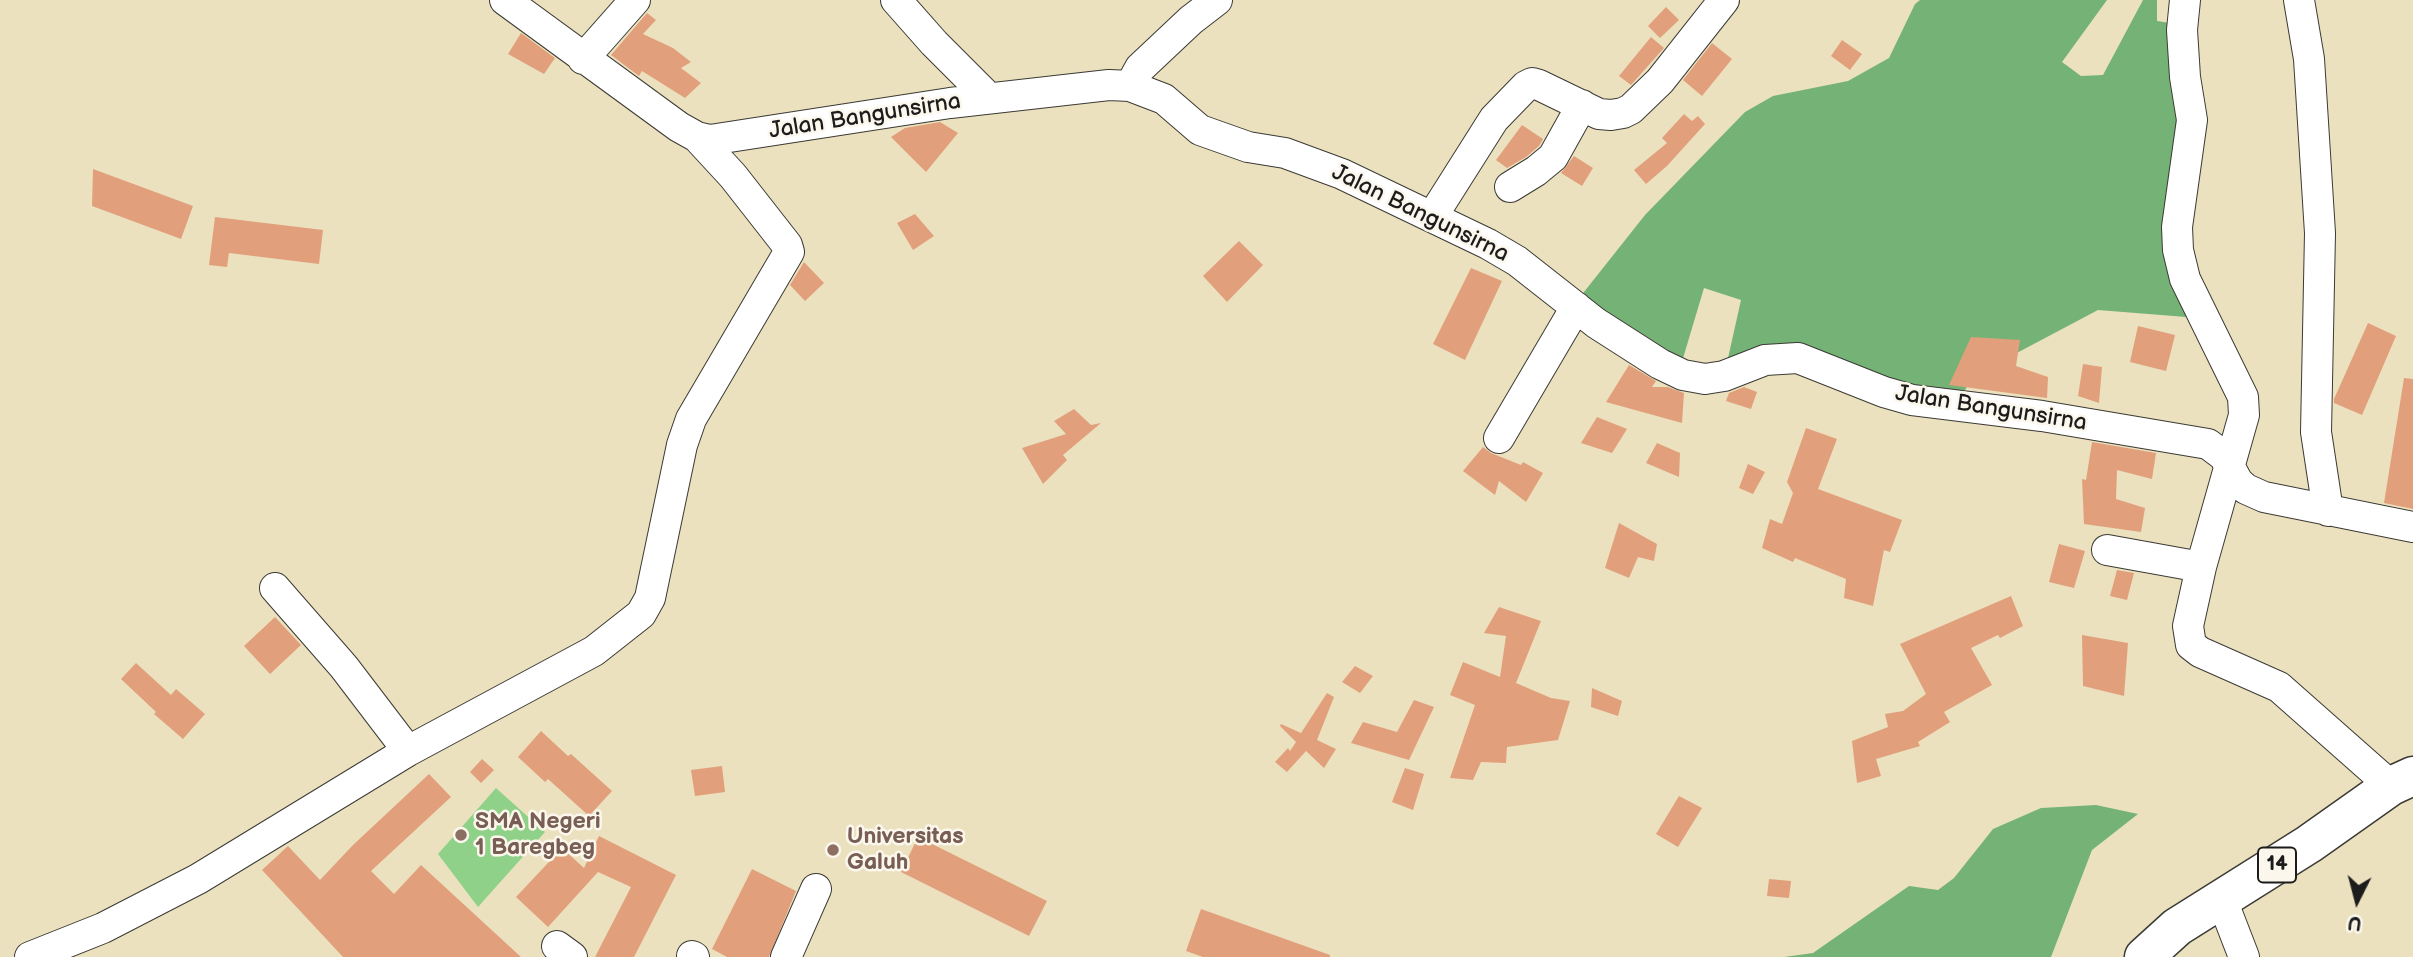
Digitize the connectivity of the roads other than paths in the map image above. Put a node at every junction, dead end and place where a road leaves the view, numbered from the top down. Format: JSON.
{"nodes":[{"id":1,"x":505,"y":0,"type":"edge"},
{"id":2,"x":635,"y":0,"type":"edge"},
{"id":3,"x":896,"y":0,"type":"edge"},
{"id":4,"x":1217,"y":0,"type":"edge"},
{"id":5,"x":1724,"y":0,"type":"edge"},
{"id":6,"x":2185,"y":0,"type":"edge"},
{"id":7,"x":2299,"y":0,"type":"edge"},
{"id":8,"x":583,"y":58,"type":"junction"},
{"id":9,"x":1130,"y":86,"type":"junction"},
{"id":10,"x":989,"y":98,"type":"junction"},
{"id":11,"x":1582,"y":105,"type":"junction"},
{"id":12,"x":697,"y":137,"type":"junction"},
{"id":13,"x":1510,"y":187,"type":"dead end"},
{"id":14,"x":1432,"y":217,"type":"junction"},
{"id":15,"x":1576,"y":307,"type":"junction"},
{"id":16,"x":1499,"y":438,"type":"dead end"},
{"id":17,"x":2229,"y":466,"type":"junction"},
{"id":18,"x":2328,"y":511,"type":"junction"},
{"id":19,"x":2413,"y":527,"type":"edge"},
{"id":20,"x":2107,"y":550,"type":"dead end"},
{"id":21,"x":2201,"y":567,"type":"junction"},
{"id":22,"x":275,"y":588,"type":"dead end"},
{"id":23,"x":408,"y":751,"type":"junction"},
{"id":24,"x":2402,"y":781,"type":"edge"},
{"id":25,"x":816,"y":889,"type":"dead end"},
{"id":26,"x":2222,"y":900,"type":"junction"},
{"id":27,"x":30,"y":957,"type":"edge"},
{"id":28,"x":786,"y":957,"type":"edge"},
{"id":29,"x":2144,"y":957,"type":"edge"},
{"id":30,"x":2244,"y":957,"type":"edge"}],
"edges":[{"from":1,"to":8,"type":"street"},
{"from":2,"to":8,"type":"street"},
{"from":3,"to":10,"type":"street"},
{"from":4,"to":9,"type":"street"},
{"from":5,"to":11,"type":"street"},
{"from":6,"to":17,"type":"street"},
{"from":7,"to":18,"type":"street"},
{"from":8,"to":12,"type":"street"},
{"from":9,"to":10,"type":"street","name":"Jalan Bangunsirna"},
{"from":9,"to":14,"type":"street","name":"Jalan Bangunsirna"},
{"from":10,"to":12,"type":"street","name":"Jalan Bangunsirna"},
{"from":11,"to":13,"type":"street"},
{"from":11,"to":14,"type":"street"},
{"from":12,"to":23,"type":"street"},
{"from":14,"to":15,"type":"street","name":"Jalan Bangunsirna"},
{"from":15,"to":16,"type":"street"},
{"from":15,"to":17,"type":"street","name":"Jalan Bangunsirna"},
{"from":17,"to":18,"type":"street","name":"Jalan Bangunsirna"},
{"from":17,"to":21,"type":"street"},
{"from":18,"to":19,"type":"street","name":"Jalan Bangunsirna"},
{"from":20,"to":21,"type":"street"},
{"from":21,"to":24,"type":"street"},
{"from":22,"to":23,"type":"street"},
{"from":23,"to":27,"type":"street"},
{"from":24,"to":26,"type":"highway","number":"14"},
{"from":25,"to":28,"type":"street"},
{"from":26,"to":29,"type":"highway","number":"14"},
{"from":26,"to":30,"type":"street"}]}
